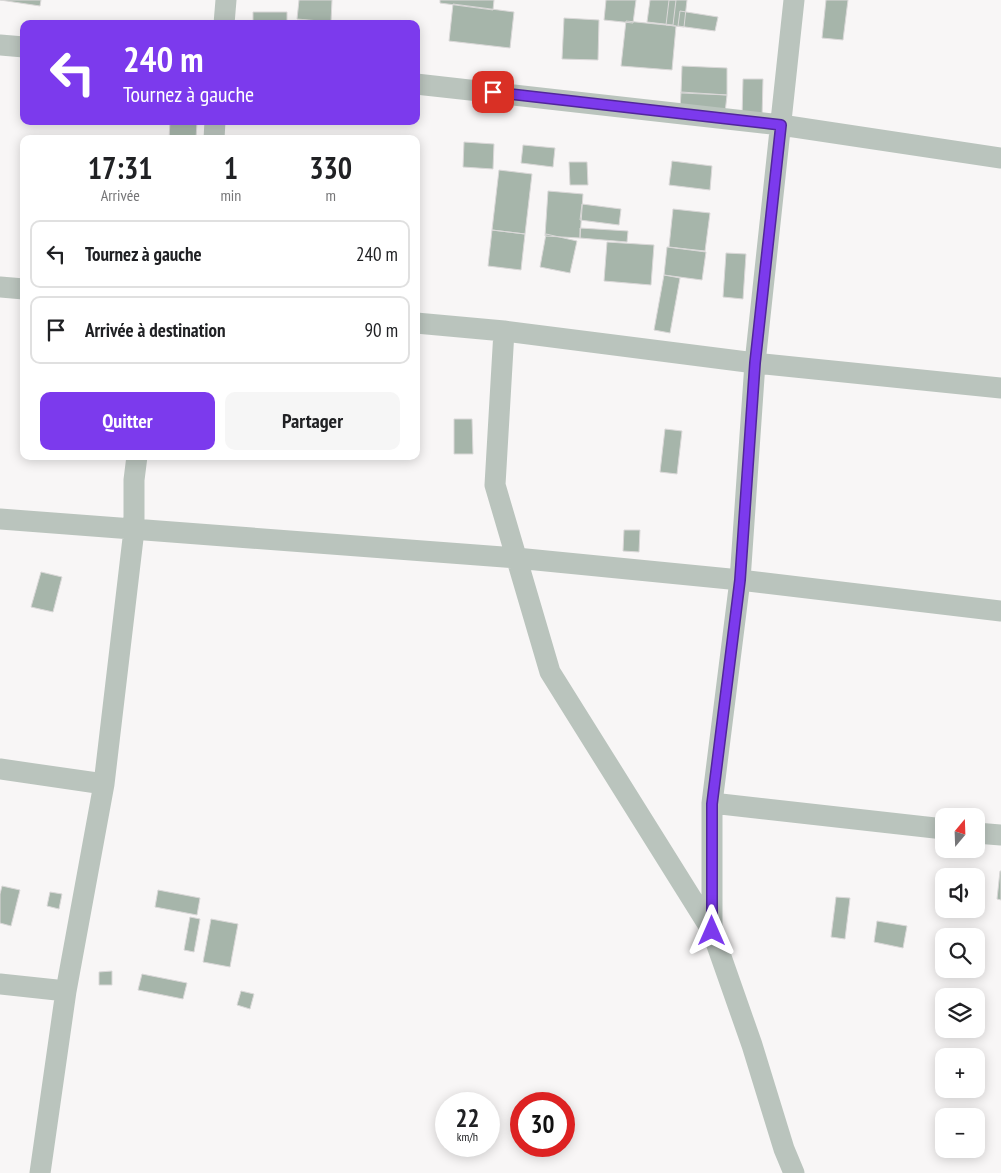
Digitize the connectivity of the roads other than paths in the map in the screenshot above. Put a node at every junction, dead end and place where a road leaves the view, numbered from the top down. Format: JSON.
{"nodes":[{"id":1,"x":226,"y":0,"type":"edge"},
{"id":2,"x":794,"y":0,"type":"edge"},
{"id":3,"x":224,"y":20,"type":"edge"},
{"id":4,"x":0,"y":45,"type":"edge"},
{"id":5,"x":20,"y":47,"type":"edge"},
{"id":6,"x":420,"y":84,"type":"edge"},
{"id":7,"x":781,"y":125,"type":"junction"},
{"id":8,"x":1001,"y":158,"type":"edge"},
{"id":9,"x":0,"y":287,"type":"edge"},
{"id":10,"x":20,"y":289,"type":"edge"},
{"id":11,"x":420,"y":323,"type":"edge"},
{"id":12,"x":504,"y":331,"type":"junction"},
{"id":13,"x":755,"y":363,"type":"junction"},
{"id":14,"x":1001,"y":388,"type":"edge"},
{"id":15,"x":136,"y":460,"type":"edge"},
{"id":16,"x":0,"y":519,"type":"edge"},
{"id":17,"x":134,"y":530,"type":"junction"},
{"id":18,"x":516,"y":558,"type":"junction"},
{"id":19,"x":740,"y":580,"type":"junction"},
{"id":20,"x":1001,"y":611,"type":"edge"},
{"id":21,"x":0,"y":769,"type":"edge"},
{"id":22,"x":104,"y":784,"type":"junction"},
{"id":23,"x":712,"y":804,"type":"junction"},
{"id":24,"x":935,"y":828,"type":"edge"},
{"id":25,"x":985,"y":834,"type":"edge"},
{"id":26,"x":1001,"y":836,"type":"edge"},
{"id":27,"x":712,"y":931,"type":"junction"},
{"id":28,"x":0,"y":984,"type":"edge"},
{"id":29,"x":66,"y":991,"type":"junction"},
{"id":30,"x":40,"y":1173,"type":"edge"},
{"id":31,"x":794,"y":1173,"type":"edge"}],
"edges":[{"from":1,"to":3,"type":"street"},
{"from":2,"to":7,"type":"street"},
{"from":4,"to":5,"type":"street"},
{"from":6,"to":7,"type":"street"},
{"from":7,"to":8,"type":"street"},
{"from":7,"to":13,"type":"street"},
{"from":9,"to":10,"type":"street"},
{"from":11,"to":12,"type":"street"},
{"from":12,"to":13,"type":"street"},
{"from":12,"to":18,"type":"street"},
{"from":13,"to":14,"type":"street"},
{"from":13,"to":19,"type":"street"},
{"from":15,"to":17,"type":"street"},
{"from":16,"to":17,"type":"street"},
{"from":17,"to":18,"type":"street"},
{"from":17,"to":22,"type":"street"},
{"from":18,"to":19,"type":"street"},
{"from":18,"to":27,"type":"street"},
{"from":19,"to":20,"type":"street"},
{"from":19,"to":23,"type":"street"},
{"from":21,"to":22,"type":"street"},
{"from":22,"to":29,"type":"street"},
{"from":23,"to":24,"type":"street"},
{"from":23,"to":27,"type":"street"},
{"from":25,"to":26,"type":"street"},
{"from":27,"to":31,"type":"street"},
{"from":28,"to":29,"type":"street"},
{"from":29,"to":30,"type":"street"}]}
